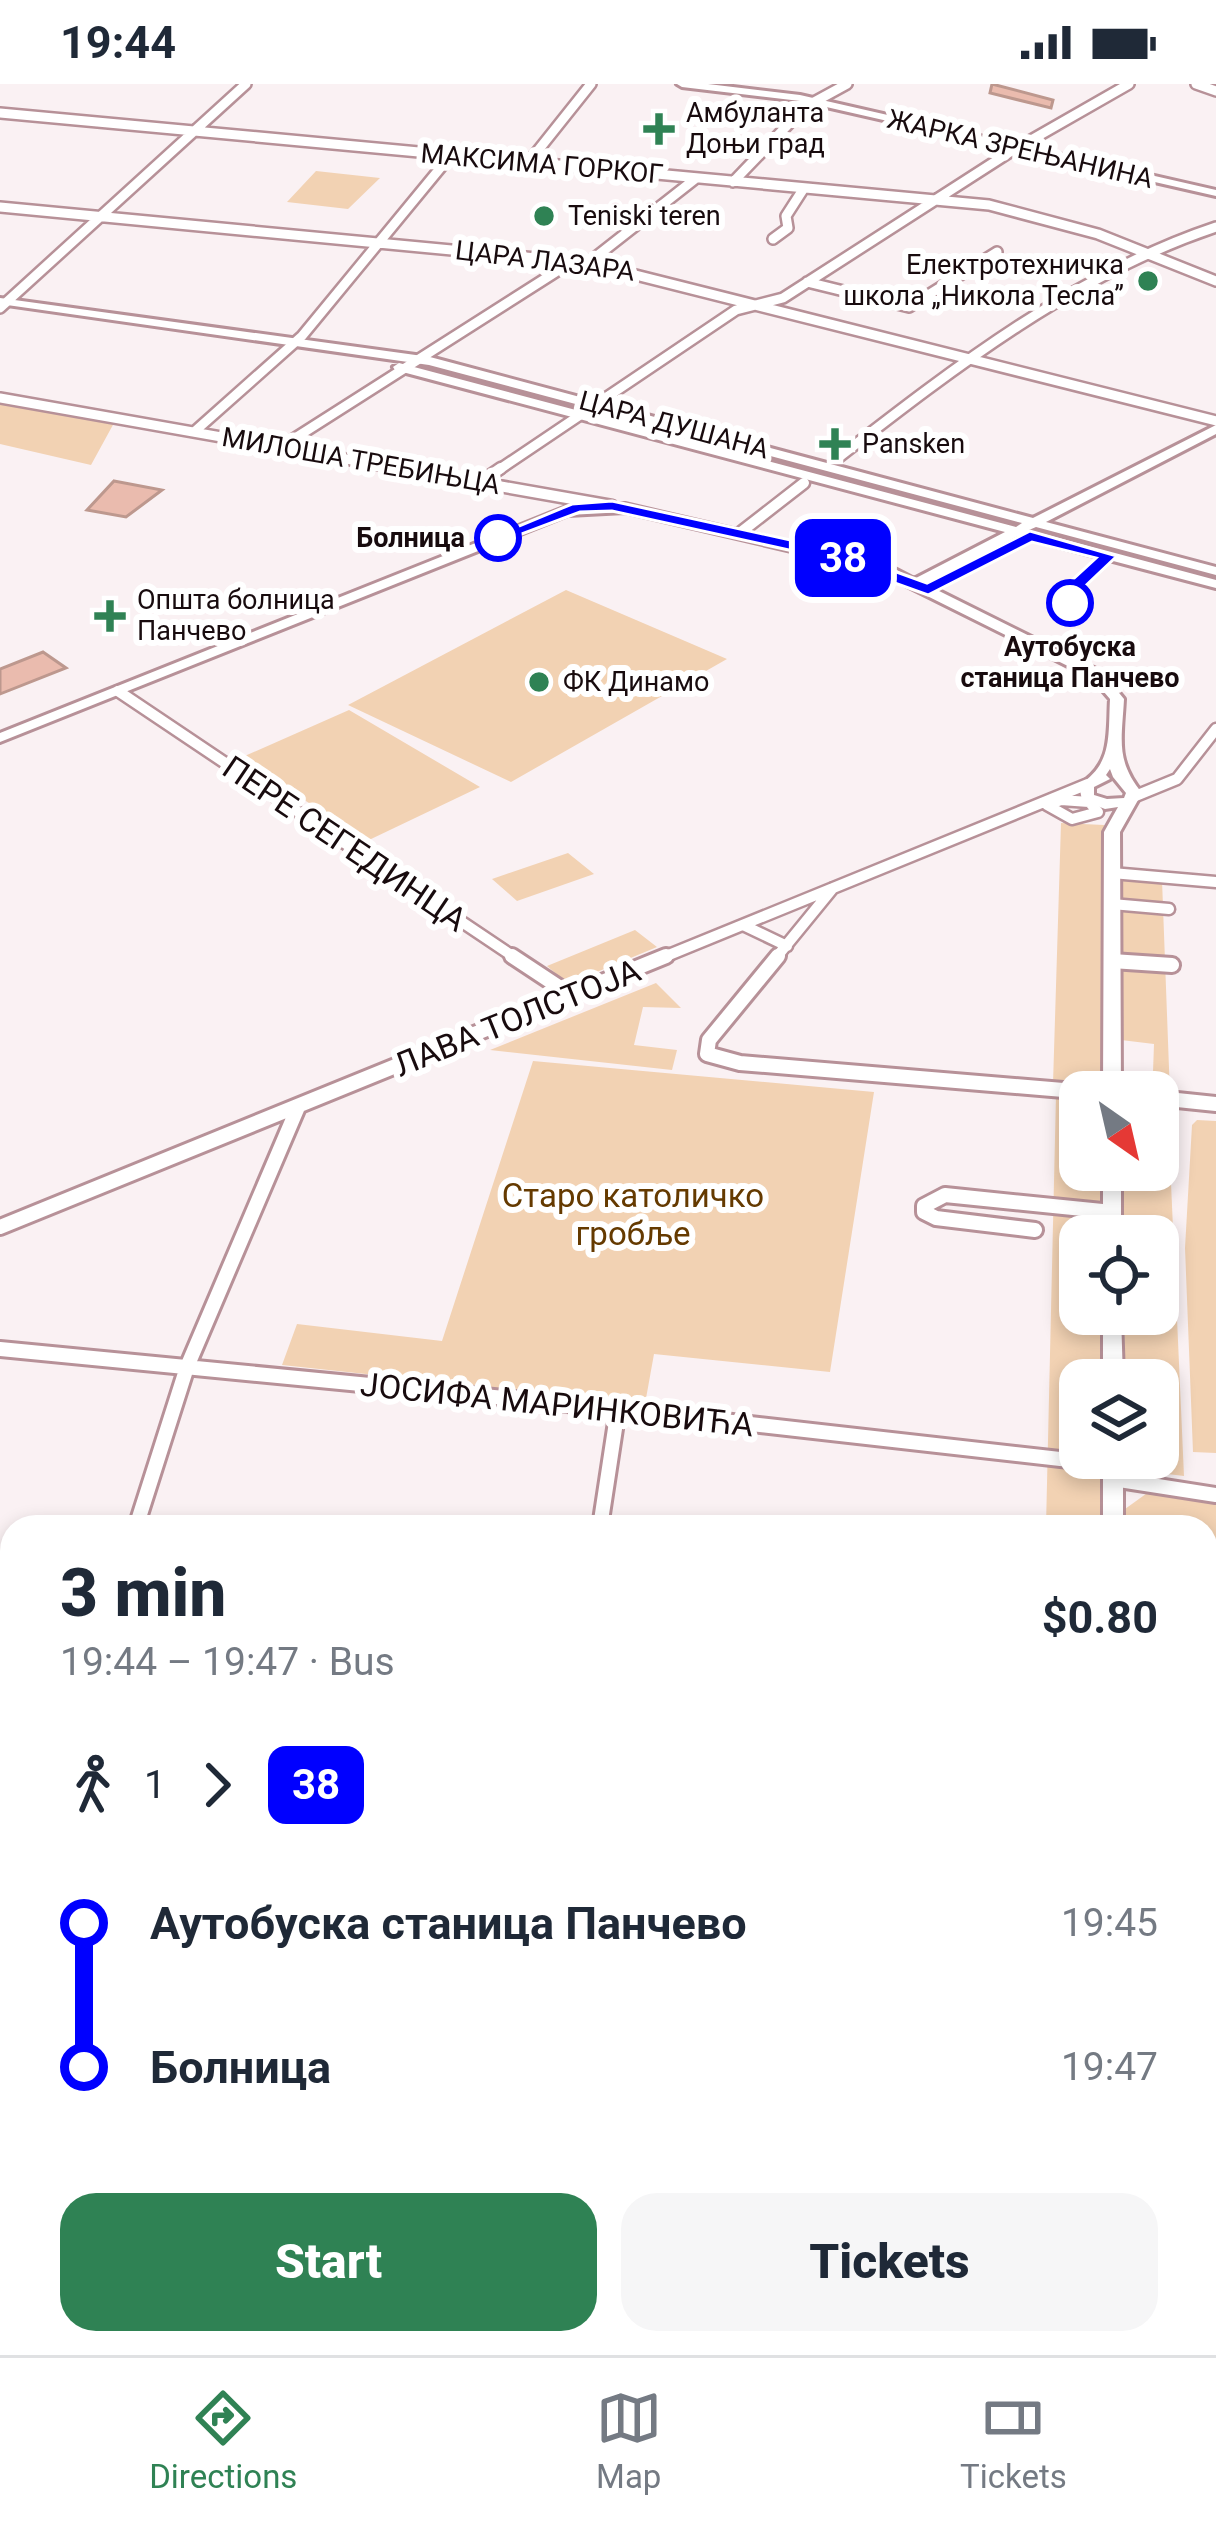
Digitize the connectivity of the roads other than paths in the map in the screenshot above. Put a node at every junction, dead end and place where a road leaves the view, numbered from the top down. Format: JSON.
{"nodes":[{"id":1,"x":246,"y":84,"type":"edge"},
{"id":2,"x":591,"y":84,"type":"edge"},
{"id":3,"x":682,"y":84,"type":"edge"},
{"id":4,"x":847,"y":84,"type":"edge"},
{"id":5,"x":1129,"y":84,"type":"edge"},
{"id":6,"x":1196,"y":84,"type":"edge"},
{"id":7,"x":1216,"y":91,"type":"edge"},
{"id":8,"x":812,"y":101,"type":"junction"},
{"id":9,"x":0,"y":113,"type":"edge"},
{"id":10,"x":195,"y":131,"type":"junction"},
{"id":11,"x":1017,"y":148,"type":"junction"},
{"id":12,"x":451,"y":155,"type":"junction"},
{"id":13,"x":528,"y":163,"type":"junction"},
{"id":14,"x":695,"y":178,"type":"junction"},
{"id":15,"x":733,"y":182,"type":"junction"},
{"id":16,"x":804,"y":188,"type":"junction"},
{"id":17,"x":1216,"y":194,"type":"edge"},
{"id":18,"x":935,"y":200,"type":"junction"},
{"id":19,"x":0,"y":207,"type":"edge"},
{"id":20,"x":100,"y":216,"type":"junction"},
{"id":21,"x":1216,"y":227,"type":"edge"},
{"id":22,"x":1201,"y":235,"type":"junction"},
{"id":23,"x":772,"y":239,"type":"dead end"},
{"id":24,"x":1216,"y":240,"type":"edge"},
{"id":25,"x":380,"y":242,"type":"junction"},
{"id":26,"x":998,"y":252,"type":"dead end"},
{"id":27,"x":1146,"y":253,"type":"junction"},
{"id":28,"x":573,"y":261,"type":"junction"},
{"id":29,"x":588,"y":262,"type":"junction"},
{"id":30,"x":1216,"y":281,"type":"edge"},
{"id":31,"x":807,"y":282,"type":"junction"},
{"id":32,"x":2,"y":304,"type":"edge"},
{"id":33,"x":760,"y":304,"type":"junction"},
{"id":34,"x":295,"y":343,"type":"junction"},
{"id":35,"x":969,"y":356,"type":"junction"},
{"id":36,"x":419,"y":359,"type":"junction"},
{"id":37,"x":405,"y":368,"type":"junction"},
{"id":38,"x":0,"y":398,"type":"edge"},
{"id":39,"x":595,"y":404,"type":"junction"},
{"id":40,"x":580,"y":414,"type":"junction"},
{"id":41,"x":1216,"y":422,"type":"edge"},
{"id":42,"x":194,"y":432,"type":"junction"},
{"id":43,"x":281,"y":447,"type":"junction"},
{"id":44,"x":838,"y":458,"type":"dead end"},
{"id":45,"x":482,"y":481,"type":"junction"},
{"id":46,"x":804,"y":483,"type":"dead end"},
{"id":47,"x":558,"y":495,"type":"junction"},
{"id":48,"x":612,"y":506,"type":"junction"},
{"id":49,"x":566,"y":511,"type":"junction"},
{"id":50,"x":1036,"y":526,"type":"junction"},
{"id":51,"x":741,"y":532,"type":"junction"},
{"id":52,"x":1216,"y":571,"type":"edge"},
{"id":53,"x":1216,"y":584,"type":"edge"},
{"id":54,"x":922,"y":587,"type":"junction"},
{"id":55,"x":118,"y":691,"type":"junction"},
{"id":56,"x":1216,"y":730,"type":"edge"},
{"id":57,"x":0,"y":738,"type":"edge"},
{"id":58,"x":1200,"y":747,"type":"junction"},
{"id":59,"x":1216,"y":751,"type":"edge"},
{"id":60,"x":1114,"y":754,"type":"junction"},
{"id":61,"x":1091,"y":791,"type":"junction"},
{"id":62,"x":1128,"y":791,"type":"junction"},
{"id":63,"x":1112,"y":832,"type":"junction"},
{"id":64,"x":1112,"y":873,"type":"junction"},
{"id":65,"x":1216,"y":882,"type":"edge"},
{"id":66,"x":833,"y":888,"type":"junction"},
{"id":67,"x":1112,"y":904,"type":"junction"},
{"id":68,"x":1169,"y":909,"type":"dead end"},
{"id":69,"x":743,"y":925,"type":"junction"},
{"id":70,"x":787,"y":946,"type":"junction"},
{"id":71,"x":1112,"y":961,"type":"junction"},
{"id":72,"x":1172,"y":965,"type":"dead end"},
{"id":73,"x":572,"y":995,"type":"junction"},
{"id":74,"x":1112,"y":1071,"type":"edge"},
{"id":75,"x":1059,"y":1089,"type":"edge"},
{"id":76,"x":1179,"y":1100,"type":"edge"},
{"id":77,"x":1216,"y":1104,"type":"edge"},
{"id":78,"x":298,"y":1107,"type":"junction"},
{"id":79,"x":1112,"y":1191,"type":"edge"},
{"id":80,"x":1112,"y":1212,"type":"joint"},
{"id":81,"x":0,"y":1227,"type":"edge"},
{"id":82,"x":1034,"y":1230,"type":"dead end"},
{"id":83,"x":0,"y":1349,"type":"edge"},
{"id":84,"x":187,"y":1367,"type":"junction"},
{"id":85,"x":618,"y":1409,"type":"junction"},
{"id":86,"x":1059,"y":1461,"type":"edge"},
{"id":87,"x":1113,"y":1479,"type":"edge"},
{"id":88,"x":1157,"y":1479,"type":"edge"},
{"id":89,"x":1216,"y":1495,"type":"edge"},
{"id":90,"x":140,"y":1515,"type":"edge"},
{"id":91,"x":602,"y":1515,"type":"edge"},
{"id":92,"x":1113,"y":1515,"type":"edge"}],
"edges":[{"from":1,"to":10,"type":"street"},
{"from":2,"to":13,"type":"street"},
{"from":3,"to":8,"type":"street","name":"ЖАРКА ЗРЕЊАНИНА"},
{"from":4,"to":8,"type":"street"},
{"from":5,"to":11,"type":"street"},
{"from":6,"to":7,"type":"street"},
{"from":8,"to":11,"type":"street","name":"ЖАРКА ЗРЕЊАНИНА"},
{"from":8,"to":15,"type":"street"},
{"from":9,"to":10,"type":"street","name":"МАКСИМА ГОРКОГ"},
{"from":10,"to":12,"type":"street","name":"МАКСИМА ГОРКОГ"},
{"from":10,"to":20,"type":"street"},
{"from":11,"to":17,"type":"street","name":"ЖАРКА ЗРЕЊАНИНА"},
{"from":11,"to":18,"type":"street"},
{"from":12,"to":13,"type":"street","name":"МАКСИМА ГОРКОГ"},
{"from":12,"to":25,"type":"street"},
{"from":13,"to":14,"type":"street","name":"МАКСИМА ГОРКОГ"},
{"from":14,"to":15,"type":"street","name":"МАКСИМА ГОРКОГ"},
{"from":14,"to":29,"type":"street"},
{"from":15,"to":16,"type":"street","name":"МАКСИМА ГОРКОГ"},
{"from":16,"to":18,"type":"street","name":"МАКСИМА ГОРКОГ"},
{"from":16,"to":23,"type":"street"},
{"from":18,"to":27,"type":"street","name":"МАКСИМА ГОРКОГ"},
{"from":18,"to":31,"type":"street"},
{"from":19,"to":20,"type":"street","name":"ЦАРА ЛАЗАРА"},
{"from":20,"to":25,"type":"street","name":"ЦАРА ЛАЗАРА"},
{"from":20,"to":32,"type":"street"},
{"from":21,"to":22,"type":"street"},
{"from":22,"to":24,"type":"street"},
{"from":22,"to":27,"type":"street"},
{"from":25,"to":28,"type":"street","name":"ЦАРА ЛАЗАРА"},
{"from":25,"to":34,"type":"street"},
{"from":26,"to":31,"type":"street"},
{"from":27,"to":30,"type":"street","name":"МАКСИМА ГОРКОГ"},
{"from":27,"to":35,"type":"street"},
{"from":28,"to":29,"type":"street","name":"ЦАРА ЛАЗАРА"},
{"from":28,"to":36,"type":"street"},
{"from":29,"to":33,"type":"street","name":"ЦАРА ЛАЗАРА"},
{"from":31,"to":33,"type":"street"},
{"from":32,"to":34,"type":"street","name":"ЦАРА ДУШАНА"},
{"from":33,"to":35,"type":"street","name":"ЦАРА ЛАЗАРА"},
{"from":33,"to":39,"type":"street"},
{"from":34,"to":36,"type":"street","name":"ЦАРА ДУШАНА"},
{"from":34,"to":37,"type":"street","name":"ЦАРА ДУШАНА"},
{"from":34,"to":42,"type":"street"},
{"from":35,"to":41,"type":"street","name":"ЦАРА ЛАЗАРА"},
{"from":35,"to":44,"type":"street"},
{"from":36,"to":37,"type":"street"},
{"from":36,"to":39,"type":"street","name":"ЦАРА ДУШАНА"},
{"from":37,"to":40,"type":"street","name":"ЦАРА ДУШАНА"},
{"from":37,"to":43,"type":"street"},
{"from":38,"to":42,"type":"street","name":"МИЛОША ТРЕБИЊЦА"},
{"from":39,"to":40,"type":"street"},
{"from":39,"to":50,"type":"street","name":"ЦАРА ДУШАНА"},
{"from":40,"to":45,"type":"street"},
{"from":40,"to":50,"type":"street","name":"ЦАРА ДУШАНА"},
{"from":41,"to":50,"type":"street"},
{"from":42,"to":43,"type":"street","name":"МИЛОША ТРЕБИЊЦА"},
{"from":43,"to":45,"type":"street","name":"МИЛОША ТРЕБИЊЦА"},
{"from":45,"to":47,"type":"street","name":"МИЛОША ТРЕБИЊЦА"},
{"from":46,"to":51,"type":"street"},
{"from":47,"to":48,"type":"street","name":"МИЛОША ТРЕБИЊЦА"},
{"from":47,"to":49,"type":"street"},
{"from":48,"to":49,"type":"street"},
{"from":48,"to":51,"type":"street","name":"МИЛОША ТРЕБИЊЦА"},
{"from":49,"to":55,"type":"street"},
{"from":50,"to":52,"type":"street"},
{"from":50,"to":53,"type":"street"},
{"from":50,"to":54,"type":"street"},
{"from":51,"to":54,"type":"street","name":"МИЛОША ТРЕБИЊЦА"},
{"from":54,"to":60,"type":"street","name":"МИЛОША ТРЕБИЊЦА"},
{"from":55,"to":57,"type":"street"},
{"from":55,"to":73,"type":"street","name":"ПЕРЕ СЕГЕДИНЦА"},
{"from":56,"to":58,"type":"street"},
{"from":58,"to":59,"type":"street"},
{"from":58,"to":62,"type":"street"},
{"from":60,"to":61,"type":"street"},
{"from":60,"to":62,"type":"street"},
{"from":61,"to":62,"type":"street"},
{"from":61,"to":62,"type":"street"},
{"from":61,"to":63,"type":"street"},
{"from":61,"to":66,"type":"street","name":"ЛАВА ТОЛСТОЈА"},
{"from":62,"to":63,"type":"street"},
{"from":63,"to":64,"type":"street"},
{"from":64,"to":65,"type":"street"},
{"from":64,"to":67,"type":"street"},
{"from":66,"to":69,"type":"street","name":"ЛАВА ТОЛСТОЈА"},
{"from":66,"to":70,"type":"street"},
{"from":67,"to":68,"type":"street"},
{"from":67,"to":71,"type":"street"},
{"from":69,"to":70,"type":"street"},
{"from":69,"to":73,"type":"street","name":"ЛАВА ТОЛСТОЈА"},
{"from":70,"to":75,"type":"street"},
{"from":71,"to":72,"type":"street"},
{"from":71,"to":74,"type":"street"},
{"from":73,"to":78,"type":"street","name":"ЛАВА ТОЛСТОЈА"},
{"from":76,"to":77,"type":"street"},
{"from":78,"to":81,"type":"street","name":"ЛАВА ТОЛСТОЈА"},
{"from":78,"to":84,"type":"street"},
{"from":79,"to":80,"type":"street"},
{"from":80,"to":82,"type":"street"},
{"from":83,"to":84,"type":"street","name":"ЈОСИФА МАРИНКОВИЋА"},
{"from":84,"to":85,"type":"street","name":"ЈОСИФА МАРИНКОВИЋА"},
{"from":84,"to":90,"type":"street"},
{"from":85,"to":86,"type":"street","name":"ЈОСИФА МАРИНКОВИЋА"},
{"from":85,"to":91,"type":"street"},
{"from":87,"to":92,"type":"street"},
{"from":88,"to":89,"type":"street","name":"ЈОСИФА МАРИНКОВИЋА"}]}
